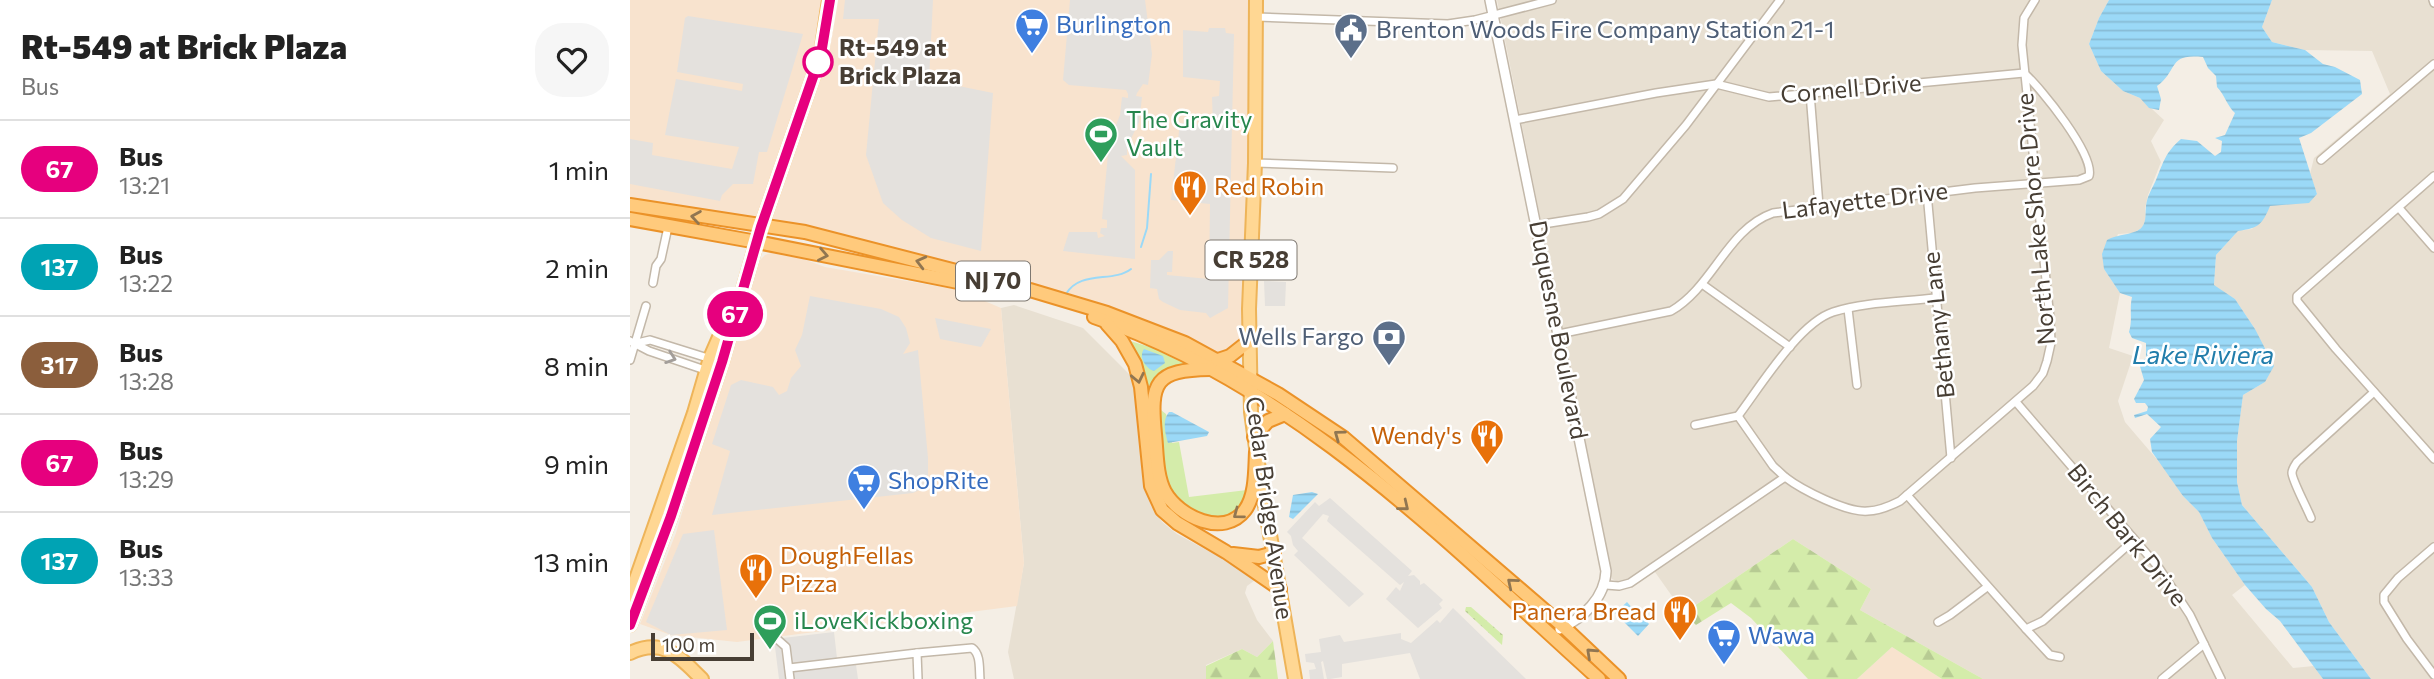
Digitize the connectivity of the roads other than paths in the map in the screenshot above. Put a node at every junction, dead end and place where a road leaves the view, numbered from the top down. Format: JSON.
{"nodes":[{"id":1,"x":830,"y":0,"type":"edge"},
{"id":2,"x":1256,"y":0,"type":"edge"},
{"id":3,"x":1490,"y":0,"type":"edge"},
{"id":4,"x":1552,"y":0,"type":"edge"},
{"id":5,"x":1780,"y":0,"type":"edge"},
{"id":6,"x":2035,"y":0,"type":"edge"},
{"id":7,"x":1493,"y":15,"type":"junction"},
{"id":8,"x":1256,"y":17,"type":"junction"},
{"id":9,"x":2434,"y":64,"type":"edge"},
{"id":10,"x":2024,"y":74,"type":"junction"},
{"id":11,"x":1716,"y":84,"type":"junction"},
{"id":12,"x":1810,"y":93,"type":"junction"},
{"id":13,"x":1515,"y":120,"type":"junction"},
{"id":14,"x":2322,"y":160,"type":"dead end"},
{"id":15,"x":1255,"y":163,"type":"junction"},
{"id":16,"x":1393,"y":168,"type":"dead end"},
{"id":17,"x":2434,"y":176,"type":"edge"},
{"id":18,"x":2035,"y":183,"type":"junction"},
{"id":19,"x":1927,"y":193,"type":"junction"},
{"id":20,"x":630,"y":205,"type":"edge"},
{"id":21,"x":1819,"y":206,"type":"junction"},
{"id":22,"x":2399,"y":208,"type":"junction"},
{"id":23,"x":630,"y":219,"type":"edge"},
{"id":24,"x":1537,"y":225,"type":"junction"},
{"id":25,"x":668,"y":227,"type":"junction"},
{"id":26,"x":761,"y":227,"type":"junction"},
{"id":27,"x":757,"y":242,"type":"junction"},
{"id":28,"x":2434,"y":248,"type":"edge"},
{"id":29,"x":653,"y":283,"type":"dead end"},
{"id":30,"x":1702,"y":284,"type":"junction"},
{"id":31,"x":1935,"y":298,"type":"junction"},
{"id":32,"x":646,"y":306,"type":"dead end"},
{"id":33,"x":1848,"y":309,"type":"junction"},
{"id":34,"x":1104,"y":321,"type":"junction"},
{"id":35,"x":1559,"y":334,"type":"junction"},
{"id":36,"x":1249,"y":341,"type":"junction"},
{"id":37,"x":633,"y":342,"type":"edge"},
{"id":38,"x":1790,"y":347,"type":"junction"},
{"id":39,"x":630,"y":360,"type":"edge"},
{"id":40,"x":1215,"y":365,"type":"junction"},
{"id":41,"x":714,"y":366,"type":"junction"},
{"id":42,"x":1250,"y":379,"type":"junction"},
{"id":43,"x":1857,"y":385,"type":"dead end"},
{"id":44,"x":1251,"y":393,"type":"junction"},
{"id":45,"x":2374,"y":393,"type":"junction"},
{"id":46,"x":2016,"y":402,"type":"junction"},
{"id":47,"x":1285,"y":414,"type":"junction"},
{"id":48,"x":1738,"y":416,"type":"junction"},
{"id":49,"x":1695,"y":425,"type":"dead end"},
{"id":50,"x":1254,"y":437,"type":"junction"},
{"id":51,"x":2434,"y":445,"type":"edge"},
{"id":52,"x":2427,"y":451,"type":"junction"},
{"id":53,"x":1256,"y":452,"type":"junction"},
{"id":54,"x":1951,"y":458,"type":"junction"},
{"id":55,"x":2434,"y":459,"type":"edge"},
{"id":56,"x":1785,"y":477,"type":"junction"},
{"id":57,"x":1906,"y":495,"type":"junction"},
{"id":58,"x":2311,"y":518,"type":"dead end"},
{"id":59,"x":2134,"y":540,"type":"junction"},
{"id":60,"x":2434,"y":547,"type":"edge"},
{"id":61,"x":1226,"y":552,"type":"junction"},
{"id":62,"x":1274,"y":553,"type":"junction"},
{"id":63,"x":1605,"y":585,"type":"junction"},
{"id":64,"x":1987,"y":587,"type":"junction"},
{"id":65,"x":1280,"y":589,"type":"junction"},
{"id":66,"x":630,"y":596,"type":"edge"},
{"id":67,"x":1938,"y":622,"type":"dead end"},
{"id":68,"x":630,"y":625,"type":"edge"},
{"id":69,"x":1563,"y":627,"type":"junction"},
{"id":70,"x":2026,"y":629,"type":"junction"},
{"id":71,"x":1548,"y":633,"type":"junction"},
{"id":72,"x":777,"y":639,"type":"dead end"},
{"id":73,"x":2204,"y":644,"type":"junction"},
{"id":74,"x":630,"y":653,"type":"edge"},
{"id":75,"x":917,"y":653,"type":"junction"},
{"id":76,"x":2060,"y":657,"type":"dead end"},
{"id":77,"x":2434,"y":659,"type":"edge"},
{"id":78,"x":2426,"y":664,"type":"junction"},
{"id":79,"x":789,"y":668,"type":"junction"},
{"id":80,"x":2434,"y":675,"type":"edge"},
{"id":81,"x":702,"y":679,"type":"edge"},
{"id":82,"x":790,"y":679,"type":"edge"},
{"id":83,"x":918,"y":679,"type":"edge"},
{"id":84,"x":979,"y":679,"type":"edge"},
{"id":85,"x":1295,"y":679,"type":"edge"},
{"id":86,"x":1599,"y":679,"type":"edge"},
{"id":87,"x":1619,"y":679,"type":"edge"},
{"id":88,"x":2162,"y":679,"type":"edge"},
{"id":89,"x":2221,"y":679,"type":"edge"}],
"edges":[{"from":1,"to":26,"type":"main road"},
{"from":2,"to":8,"type":"main road","name":"Cedar Bridge Avenue","number":"CR 528"},
{"from":3,"to":7,"type":"street","name":"Duquesne Boulevard"},
{"from":4,"to":7,"type":"street"},
{"from":5,"to":11,"type":"street"},
{"from":6,"to":10,"type":"street","name":"North Lake Shore Drive"},
{"from":7,"to":8,"type":"street"},
{"from":7,"to":13,"type":"street","name":"Duquesne Boulevard"},
{"from":8,"to":15,"type":"main road","name":"Cedar Bridge Avenue","number":"CR 528"},
{"from":9,"to":14,"type":"street"},
{"from":10,"to":12,"type":"street","name":"Cornell Drive"},
{"from":10,"to":18,"type":"street","name":"North Lake Shore Drive"},
{"from":10,"to":18,"type":"street","name":"Lafayette Drive"},
{"from":11,"to":12,"type":"street","name":"Cornell Drive"},
{"from":11,"to":13,"type":"street","name":"Cornell Drive"},
{"from":11,"to":24,"type":"street"},
{"from":12,"to":21,"type":"street"},
{"from":13,"to":24,"type":"street","name":"Duquesne Boulevard"},
{"from":15,"to":16,"type":"street"},
{"from":15,"to":36,"type":"main road","name":"Cedar Bridge Avenue","number":"CR 528"},
{"from":17,"to":22,"type":"street"},
{"from":18,"to":19,"type":"street","name":"Lafayette Drive"},
{"from":18,"to":46,"type":"street","name":"North Lake Shore Drive"},
{"from":19,"to":21,"type":"street","name":"Lafayette Drive"},
{"from":19,"to":31,"type":"street","name":"Bethany Lane"},
{"from":26,"to":20,"type":"highway","number":"NJ 70","one_way":true},
{"from":21,"to":30,"type":"street","name":"Lafayette Drive"},
{"from":22,"to":28,"type":"street"},
{"from":22,"to":45,"type":"street"},
{"from":23,"to":25,"type":"highway","number":"NJ 70"},
{"from":24,"to":35,"type":"street","name":"Duquesne Boulevard"},
{"from":25,"to":27,"type":"highway","number":"NJ 70"},
{"from":25,"to":29,"type":"street"},
{"from":26,"to":27,"type":"main road"},
{"from":40,"to":26,"type":"highway","number":"NJ 70","one_way":true},
{"from":27,"to":34,"type":"highway","number":"NJ 70","one_way":true},
{"from":27,"to":41,"type":"main road"},
{"from":30,"to":35,"type":"street","name":"Lafayette Drive"},
{"from":30,"to":38,"type":"street"},
{"from":31,"to":33,"type":"street"},
{"from":31,"to":54,"type":"street","name":"Bethany Lane"},
{"from":32,"to":37,"type":"street"},
{"from":33,"to":38,"type":"street"},
{"from":33,"to":43,"type":"street"},
{"from":34,"to":40,"type":"highway","number":"NJ 70"},
{"from":34,"to":61,"type":"highway","one_way":true},
{"from":35,"to":63,"type":"street","name":"Duquesne Boulevard"},
{"from":36,"to":40,"type":"highway"},
{"from":36,"to":42,"type":"main road","name":"Cedar Bridge Avenue","number":"CR 528"},
{"from":37,"to":39,"type":"street"},
{"from":37,"to":41,"type":"street","one_way":true},
{"from":37,"to":41,"type":"street"},
{"from":38,"to":48,"type":"street"},
{"from":40,"to":42,"type":"highway","number":"NJ 70"},
{"from":40,"to":44,"type":"highway","number":"NJ 70"},
{"from":53,"to":40,"type":"highway","one_way":true},
{"from":41,"to":66,"type":"main road"},
{"from":41,"to":68,"type":"main road"},
{"from":42,"to":44,"type":"main road","name":"Cedar Bridge Avenue","number":"CR 528"},
{"from":69,"to":42,"type":"highway","number":"NJ 70","one_way":true},
{"from":44,"to":47,"type":"highway","number":"NJ 70"},
{"from":44,"to":50,"type":"main road","name":"Cedar Bridge Avenue","number":"CR 528"},
{"from":45,"to":52,"type":"street"},
{"from":45,"to":58,"type":"street"},
{"from":46,"to":54,"type":"street","name":"North Lake Shore Drive"},
{"from":46,"to":59,"type":"street","name":"Birch Bark Drive"},
{"from":47,"to":50,"type":"highway"},
{"from":47,"to":71,"type":"highway","number":"NJ 70","one_way":true},
{"from":48,"to":49,"type":"street"},
{"from":48,"to":56,"type":"street"},
{"from":50,"to":53,"type":"main road","name":"Cedar Bridge Avenue","number":"CR 528"},
{"from":51,"to":52,"type":"street"},
{"from":52,"to":55,"type":"street"},
{"from":53,"to":62,"type":"main road","name":"Cedar Bridge Avenue","number":"CR 528"},
{"from":54,"to":57,"type":"street","name":"North Lake Shore Drive"},
{"from":56,"to":57,"type":"street","name":"North Lake Shore Drive"},
{"from":56,"to":63,"type":"street"},
{"from":57,"to":64,"type":"street"},
{"from":59,"to":70,"type":"street"},
{"from":59,"to":73,"type":"street","name":"Birch Bark Drive"},
{"from":60,"to":78,"type":"street"},
{"from":61,"to":62,"type":"highway"},
{"from":61,"to":65,"type":"highway"},
{"from":62,"to":65,"type":"main road","name":"Cedar Bridge Avenue","number":"CR 528"},
{"from":63,"to":69,"type":"street"},
{"from":64,"to":67,"type":"street"},
{"from":64,"to":70,"type":"street"},
{"from":65,"to":85,"type":"main road","name":"Cedar Bridge Avenue","number":"CR 528"},
{"from":69,"to":71,"type":"street"},
{"from":87,"to":69,"type":"highway","number":"NJ 70","one_way":true},
{"from":70,"to":76,"type":"street"},
{"from":71,"to":86,"type":"highway","number":"NJ 70"},
{"from":72,"to":79,"type":"street"},
{"from":73,"to":88,"type":"street"},
{"from":73,"to":89,"type":"street","name":"Birch Bark Drive"},
{"from":74,"to":81,"type":"main road"},
{"from":75,"to":79,"type":"street"},
{"from":75,"to":83,"type":"street"},
{"from":75,"to":84,"type":"street"},
{"from":77,"to":78,"type":"street"},
{"from":78,"to":80,"type":"street"},
{"from":79,"to":82,"type":"street"}]}
